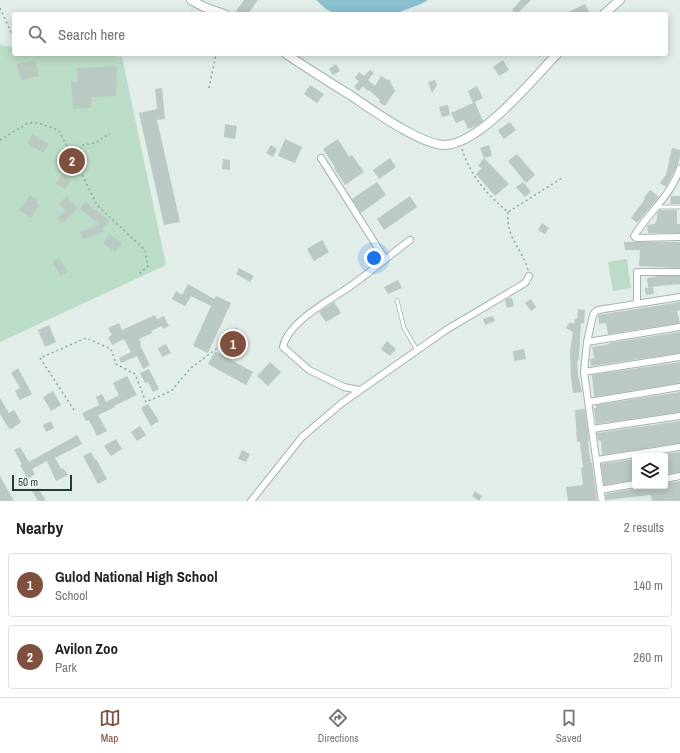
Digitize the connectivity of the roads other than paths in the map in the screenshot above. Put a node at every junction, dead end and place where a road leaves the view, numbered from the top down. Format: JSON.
{"nodes":[{"id":1,"x":191,"y":0,"type":"edge"},
{"id":2,"x":620,"y":0,"type":"edge"},
{"id":3,"x":217,"y":12,"type":"edge"},
{"id":4,"x":606,"y":12,"type":"edge"},
{"id":5,"x":289,"y":56,"type":"edge"},
{"id":6,"x":555,"y":56,"type":"edge"},
{"id":7,"x":321,"y":158,"type":"dead end"},
{"id":8,"x":680,"y":168,"type":"edge"},
{"id":9,"x":678,"y":179,"type":"edge"},
{"id":10,"x":657,"y":207,"type":"junction"},
{"id":11,"x":680,"y":207,"type":"edge"},
{"id":12,"x":680,"y":237,"type":"edge"},
{"id":13,"x":410,"y":240,"type":"dead end"},
{"id":14,"x":385,"y":259,"type":"junction"},
{"id":15,"x":680,"y":272,"type":"edge"},
{"id":16,"x":530,"y":276,"type":"road end"},
{"id":17,"x":680,"y":297,"type":"edge"},
{"id":18,"x":397,"y":300,"type":"dead end"},
{"id":19,"x":637,"y":303,"type":"junction"},
{"id":20,"x":680,"y":327,"type":"edge"},
{"id":21,"x":587,"y":342,"type":"junction"},
{"id":22,"x":417,"y":350,"type":"junction"},
{"id":23,"x":680,"y":357,"type":"edge"},
{"id":24,"x":584,"y":372,"type":"junction"},
{"id":25,"x":680,"y":387,"type":"edge"},
{"id":26,"x":359,"y":390,"type":"junction"},
{"id":27,"x":588,"y":402,"type":"junction"},
{"id":28,"x":680,"y":416,"type":"edge"},
{"id":29,"x":592,"y":429,"type":"junction"},
{"id":30,"x":680,"y":447,"type":"edge"},
{"id":31,"x":597,"y":460,"type":"junction"},
{"id":32,"x":680,"y":476,"type":"edge"},
{"id":33,"x":668,"y":478,"type":"edge"},
{"id":34,"x":632,"y":485,"type":"edge"},
{"id":35,"x":600,"y":490,"type":"junction"},
{"id":36,"x":251,"y":501,"type":"edge"},
{"id":37,"x":602,"y":501,"type":"edge"}],
"edges":[{"from":1,"to":3,"type":"street"},
{"from":2,"to":4,"type":"street"},
{"from":5,"to":6,"type":"street"},
{"from":7,"to":14,"type":"street"},
{"from":8,"to":9,"type":"street"},
{"from":9,"to":10,"type":"street"},
{"from":10,"to":11,"type":"lane"},
{"from":10,"to":12,"type":"street"},
{"from":13,"to":14,"type":"street"},
{"from":14,"to":26,"type":"street"},
{"from":15,"to":19,"type":"street"},
{"from":16,"to":22,"type":"street"},
{"from":17,"to":19,"type":"street"},
{"from":18,"to":22,"type":"lane"},
{"from":19,"to":21,"type":"street"},
{"from":20,"to":21,"type":"street"},
{"from":21,"to":24,"type":"street"},
{"from":22,"to":26,"type":"street"},
{"from":23,"to":24,"type":"street"},
{"from":24,"to":27,"type":"street"},
{"from":25,"to":27,"type":"street"},
{"from":26,"to":36,"type":"street"},
{"from":27,"to":29,"type":"street"},
{"from":28,"to":29,"type":"street"},
{"from":29,"to":31,"type":"street"},
{"from":30,"to":31,"type":"street"},
{"from":31,"to":35,"type":"street"},
{"from":32,"to":33,"type":"street"},
{"from":34,"to":35,"type":"street"},
{"from":35,"to":37,"type":"street"}]}
